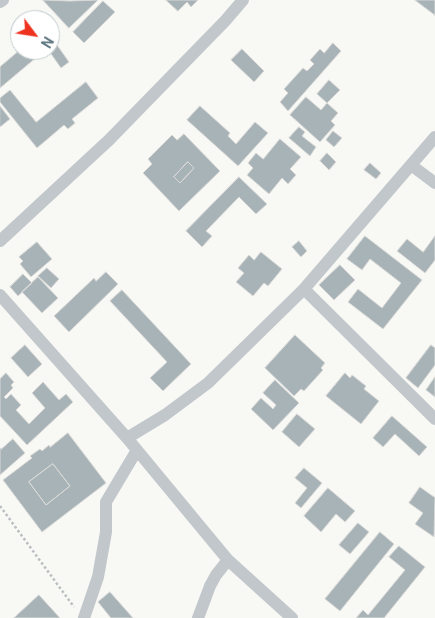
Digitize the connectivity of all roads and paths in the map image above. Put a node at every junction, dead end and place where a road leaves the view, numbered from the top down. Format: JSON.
{"nodes":[{"id":1,"x":243,"y":0,"type":"edge"},
{"id":2,"x":435,"y":137,"type":"edge"},
{"id":3,"x":411,"y":165,"type":"junction"},
{"id":4,"x":435,"y":183,"type":"edge"},
{"id":5,"x":0,"y":241,"type":"edge"},
{"id":6,"x":304,"y":289,"type":"junction"},
{"id":7,"x":0,"y":294,"type":"edge"},
{"id":8,"x":435,"y":419,"type":"edge"},
{"id":9,"x":127,"y":438,"type":"junction"},
{"id":10,"x":137,"y":450,"type":"junction"},
{"id":11,"x":0,"y":506,"type":"edge"},
{"id":12,"x":228,"y":560,"type":"junction"},
{"id":13,"x":74,"y":608,"type":"dead end"},
{"id":14,"x":84,"y":618,"type":"edge"},
{"id":15,"x":198,"y":618,"type":"edge"},
{"id":16,"x":292,"y":618,"type":"edge"}],
"edges":[{"from":1,"to":5,"type":"street"},
{"from":2,"to":3,"type":"street"},
{"from":3,"to":4,"type":"street"},
{"from":3,"to":6,"type":"street"},
{"from":6,"to":8,"type":"street"},
{"from":6,"to":9,"type":"street"},
{"from":7,"to":9,"type":"street"},
{"from":9,"to":10,"type":"street"},
{"from":10,"to":12,"type":"street"},
{"from":10,"to":14,"type":"street"},
{"from":11,"to":13,"type":"path"},
{"from":12,"to":15,"type":"street"},
{"from":12,"to":16,"type":"street"}]}
